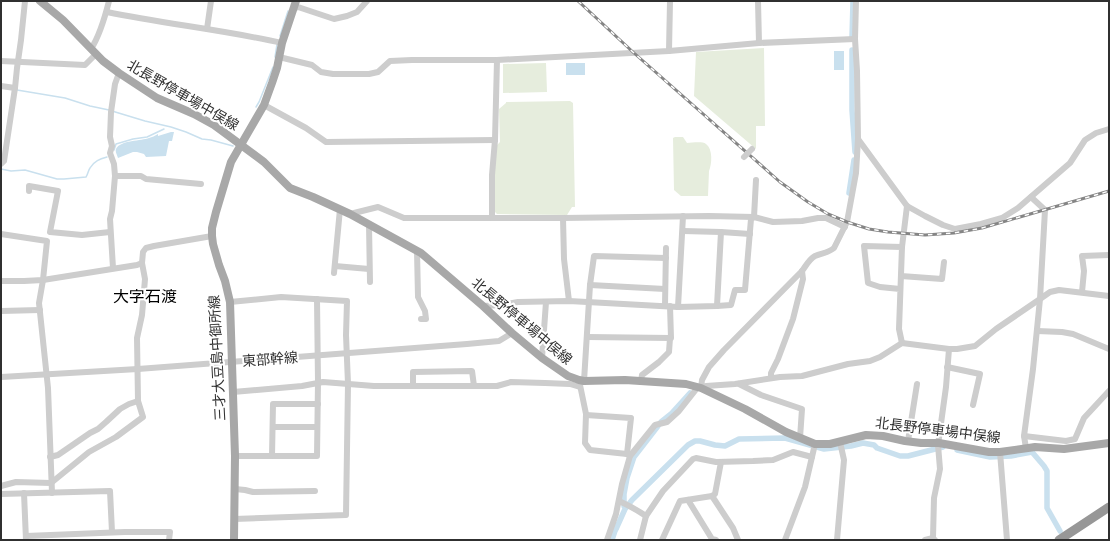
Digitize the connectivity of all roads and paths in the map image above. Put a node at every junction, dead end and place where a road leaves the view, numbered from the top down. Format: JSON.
{"nodes":[{"id":1,"x":25,"y":1,"type":"edge"},
{"id":2,"x":40,"y":1,"type":"edge"},
{"id":3,"x":109,"y":1,"type":"edge"},
{"id":4,"x":211,"y":1,"type":"edge"},
{"id":5,"x":367,"y":1,"type":"edge"},
{"id":6,"x":670,"y":1,"type":"edge"},
{"id":7,"x":758,"y":1,"type":"edge"},
{"id":8,"x":856,"y":1,"type":"edge"},
{"id":9,"x":294,"y":5,"type":"edge"},
{"id":10,"x":107,"y":12,"type":"junction"},
{"id":11,"x":207,"y":29,"type":"junction"},
{"id":12,"x":855,"y":39,"type":"junction"},
{"id":13,"x":282,"y":43,"type":"junction"},
{"id":14,"x":759,"y":43,"type":"junction"},
{"id":15,"x":669,"y":51,"type":"junction"},
{"id":16,"x":94,"y":52,"type":"junction"},
{"id":17,"x":280,"y":56,"type":"junction"},
{"id":18,"x":497,"y":60,"type":"junction"},
{"id":19,"x":1,"y":62,"type":"edge"},
{"id":20,"x":17,"y":63,"type":"junction"},
{"id":21,"x":119,"y":73,"type":"junction"},
{"id":22,"x":1,"y":86,"type":"edge"},
{"id":23,"x":15,"y":90,"type":"junction"},
{"id":24,"x":264,"y":105,"type":"junction"},
{"id":25,"x":1109,"y":128,"type":"edge"},
{"id":26,"x":858,"y":139,"type":"junction"},
{"id":27,"x":495,"y":140,"type":"junction"},
{"id":28,"x":242,"y":145,"type":"junction"},
{"id":29,"x":752,"y":149,"type":"dead end"},
{"id":30,"x":744,"y":157,"type":"dead end"},
{"id":31,"x":1,"y":164,"type":"edge"},
{"id":32,"x":115,"y":176,"type":"junction"},
{"id":33,"x":756,"y":180,"type":"dead end"},
{"id":34,"x":201,"y":184,"type":"dead end"},
{"id":35,"x":29,"y":192,"type":"dead end"},
{"id":36,"x":1031,"y":197,"type":"junction"},
{"id":37,"x":907,"y":206,"type":"junction"},
{"id":38,"x":340,"y":209,"type":"junction"},
{"id":39,"x":350,"y":214,"type":"junction"},
{"id":40,"x":683,"y":216,"type":"junction"},
{"id":41,"x":754,"y":217,"type":"junction"},
{"id":42,"x":492,"y":218,"type":"junction"},
{"id":43,"x":563,"y":218,"type":"junction"},
{"id":44,"x":369,"y":224,"type":"junction"},
{"id":45,"x":845,"y":227,"type":"junction"},
{"id":46,"x":683,"y":231,"type":"junction"},
{"id":47,"x":50,"y":232,"type":"junction"},
{"id":48,"x":110,"y":232,"type":"junction"},
{"id":49,"x":721,"y":232,"type":"junction"},
{"id":50,"x":1,"y":234,"type":"edge"},
{"id":51,"x":750,"y":234,"type":"junction"},
{"id":52,"x":212,"y":236,"type":"junction"},
{"id":53,"x":47,"y":241,"type":"junction"},
{"id":54,"x":666,"y":248,"type":"dead end"},
{"id":55,"x":902,"y":248,"type":"junction"},
{"id":56,"x":417,"y":251,"type":"junction"},
{"id":57,"x":1109,"y":255,"type":"edge"},
{"id":58,"x":666,"y":258,"type":"junction"},
{"id":59,"x":944,"y":262,"type":"dead end"},
{"id":60,"x":142,"y":263,"type":"junction"},
{"id":61,"x":335,"y":266,"type":"junction"},
{"id":62,"x":113,"y":268,"type":"junction"},
{"id":63,"x":370,"y":269,"type":"junction"},
{"id":64,"x":802,"y":271,"type":"junction"},
{"id":65,"x":334,"y":273,"type":"dead end"},
{"id":66,"x":901,"y":276,"type":"junction"},
{"id":67,"x":43,"y":280,"type":"junction"},
{"id":68,"x":1,"y":281,"type":"edge"},
{"id":69,"x":370,"y":282,"type":"dead end"},
{"id":70,"x":590,"y":285,"type":"junction"},
{"id":71,"x":665,"y":289,"type":"junction"},
{"id":72,"x":900,"y":289,"type":"junction"},
{"id":73,"x":1082,"y":292,"type":"junction"},
{"id":74,"x":1109,"y":296,"type":"edge"},
{"id":75,"x":317,"y":299,"type":"junction"},
{"id":76,"x":1040,"y":299,"type":"junction"},
{"id":77,"x":569,"y":301,"type":"junction"},
{"id":78,"x":230,"y":302,"type":"junction"},
{"id":79,"x":546,"y":302,"type":"junction"},
{"id":80,"x":589,"y":302,"type":"junction"},
{"id":81,"x":483,"y":306,"type":"junction"},
{"id":82,"x":668,"y":306,"type":"junction"},
{"id":83,"x":717,"y":306,"type":"junction"},
{"id":84,"x":678,"y":307,"type":"junction"},
{"id":85,"x":40,"y":310,"type":"junction"},
{"id":86,"x":1,"y":311,"type":"edge"},
{"id":87,"x":421,"y":319,"type":"dead end"},
{"id":88,"x":1037,"y":331,"type":"junction"},
{"id":89,"x":512,"y":333,"type":"junction"},
{"id":90,"x":587,"y":337,"type":"junction"},
{"id":91,"x":670,"y":338,"type":"junction"},
{"id":92,"x":902,"y":343,"type":"junction"},
{"id":93,"x":949,"y":349,"type":"junction"},
{"id":94,"x":1109,"y":349,"type":"edge"},
{"id":95,"x":347,"y":353,"type":"junction"},
{"id":96,"x":317,"y":355,"type":"junction"},
{"id":97,"x":542,"y":358,"type":"junction"},
{"id":98,"x":231,"y":362,"type":"junction"},
{"id":99,"x":947,"y":367,"type":"junction"},
{"id":100,"x":138,"y":369,"type":"junction"},
{"id":101,"x":46,"y":374,"type":"junction"},
{"id":102,"x":1,"y":377,"type":"edge"},
{"id":103,"x":771,"y":378,"type":"junction"},
{"id":104,"x":641,"y":381,"type":"junction"},
{"id":105,"x":318,"y":382,"type":"junction"},
{"id":106,"x":581,"y":383,"type":"junction"},
{"id":107,"x":348,"y":384,"type":"junction"},
{"id":108,"x":739,"y":384,"type":"junction"},
{"id":109,"x":917,"y":384,"type":"dead end"},
{"id":110,"x":413,"y":386,"type":"junction"},
{"id":111,"x":474,"y":386,"type":"junction"},
{"id":112,"x":699,"y":388,"type":"junction"},
{"id":113,"x":1109,"y":391,"type":"edge"},
{"id":114,"x":233,"y":392,"type":"junction"},
{"id":115,"x":138,"y":401,"type":"junction"},
{"id":116,"x":318,"y":404,"type":"junction"},
{"id":117,"x":973,"y":405,"type":"dead end"},
{"id":118,"x":586,"y":415,"type":"junction"},
{"id":119,"x":273,"y":427,"type":"junction"},
{"id":120,"x":317,"y":427,"type":"junction"},
{"id":121,"x":1024,"y":436,"type":"junction"},
{"id":122,"x":800,"y":438,"type":"junction"},
{"id":123,"x":908,"y":442,"type":"junction"},
{"id":124,"x":1109,"y":443,"type":"edge"},
{"id":125,"x":841,"y":445,"type":"junction"},
{"id":126,"x":815,"y":446,"type":"junction"},
{"id":127,"x":938,"y":446,"type":"junction"},
{"id":128,"x":1026,"y":448,"type":"junction"},
{"id":129,"x":629,"y":455,"type":"junction"},
{"id":130,"x":235,"y":456,"type":"junction"},
{"id":131,"x":272,"y":456,"type":"junction"},
{"id":132,"x":1000,"y":456,"type":"junction"},
{"id":133,"x":50,"y":457,"type":"junction"},
{"id":134,"x":812,"y":457,"type":"junction"},
{"id":135,"x":721,"y":462,"type":"junction"},
{"id":136,"x":51,"y":482,"type":"junction"},
{"id":137,"x":1,"y":486,"type":"edge"},
{"id":138,"x":235,"y":489,"type":"junction"},
{"id":139,"x":315,"y":491,"type":"dead end"},
{"id":140,"x":24,"y":493,"type":"junction"},
{"id":141,"x":52,"y":493,"type":"junction"},
{"id":142,"x":1,"y":494,"type":"edge"},
{"id":143,"x":712,"y":496,"type":"junction"},
{"id":144,"x":688,"y":500,"type":"junction"},
{"id":145,"x":625,"y":503,"type":"junction"},
{"id":146,"x":1109,"y":507,"type":"edge"},
{"id":147,"x":646,"y":516,"type":"junction"},
{"id":148,"x":234,"y":519,"type":"junction"},
{"id":149,"x":112,"y":532,"type":"junction"},
{"id":150,"x":26,"y":538,"type":"edge"},
{"id":151,"x":934,"y":539,"type":"edge"},
{"id":152,"x":169,"y":540,"type":"edge"},
{"id":153,"x":234,"y":540,"type":"edge"},
{"id":154,"x":607,"y":540,"type":"edge"},
{"id":155,"x":640,"y":540,"type":"edge"},
{"id":156,"x":662,"y":540,"type":"edge"},
{"id":157,"x":716,"y":540,"type":"edge"},
{"id":158,"x":738,"y":540,"type":"edge"},
{"id":159,"x":785,"y":540,"type":"edge"},
{"id":160,"x":837,"y":540,"type":"edge"},
{"id":161,"x":925,"y":540,"type":"edge"},
{"id":162,"x":1008,"y":540,"type":"edge"},
{"id":163,"x":1059,"y":540,"type":"edge"}],
"edges":[{"from":1,"to":20,"type":"street"},
{"from":2,"to":16,"type":"main road","name":"北長野停車場中俣線"},
{"from":3,"to":10,"type":"street"},
{"from":4,"to":11,"type":"street"},
{"from":5,"to":9,"type":"street"},
{"from":6,"to":15,"type":"street"},
{"from":7,"to":14,"type":"street"},
{"from":8,"to":12,"type":"street"},
{"from":9,"to":13,"type":"main road","name":"三才大豆島中御所線"},
{"from":10,"to":11,"type":"street"},
{"from":10,"to":16,"type":"street"},
{"from":11,"to":13,"type":"street"},
{"from":12,"to":14,"type":"street"},
{"from":12,"to":26,"type":"street"},
{"from":13,"to":17,"type":"main road","name":"三才大豆島中御所線"},
{"from":14,"to":15,"type":"street"},
{"from":15,"to":18,"type":"street"},
{"from":16,"to":20,"type":"street"},
{"from":16,"to":21,"type":"main road","name":"北長野停車場中俣線"},
{"from":17,"to":18,"type":"street"},
{"from":17,"to":24,"type":"main road","name":"三才大豆島中御所線"},
{"from":18,"to":27,"type":"street"},
{"from":19,"to":20,"type":"street"},
{"from":20,"to":23,"type":"street"},
{"from":21,"to":28,"type":"main road","name":"北長野停車場中俣線"},
{"from":21,"to":32,"type":"street"},
{"from":22,"to":23,"type":"street"},
{"from":23,"to":31,"type":"street"},
{"from":24,"to":27,"type":"street"},
{"from":24,"to":28,"type":"main road","name":"三才大豆島中御所線"},
{"from":25,"to":36,"type":"street"},
{"from":26,"to":37,"type":"street"},
{"from":26,"to":45,"type":"street"},
{"from":27,"to":42,"type":"street"},
{"from":28,"to":38,"type":"main road","name":"北長野停車場中俣線"},
{"from":28,"to":52,"type":"main road","name":"三才大豆島中御所線"},
{"from":29,"to":30,"type":"street","bridge":true},
{"from":32,"to":34,"type":"street"},
{"from":32,"to":48,"type":"street"},
{"from":33,"to":41,"type":"street"},
{"from":35,"to":47,"type":"street"},
{"from":36,"to":37,"type":"street"},
{"from":36,"to":76,"type":"street"},
{"from":37,"to":55,"type":"street"},
{"from":38,"to":39,"type":"main road","name":"北長野停車場中俣線"},
{"from":38,"to":61,"type":"street"},
{"from":39,"to":42,"type":"street"},
{"from":39,"to":44,"type":"main road","name":"北長野停車場中俣線"},
{"from":40,"to":41,"type":"street"},
{"from":40,"to":43,"type":"street"},
{"from":40,"to":46,"type":"street"},
{"from":41,"to":45,"type":"street"},
{"from":41,"to":51,"type":"street"},
{"from":42,"to":43,"type":"street"},
{"from":43,"to":77,"type":"street"},
{"from":44,"to":56,"type":"main road","name":"北長野停車場中俣線"},
{"from":44,"to":63,"type":"street"},
{"from":45,"to":64,"type":"street"},
{"from":46,"to":49,"type":"street"},
{"from":46,"to":84,"type":"street"},
{"from":47,"to":48,"type":"street"},
{"from":47,"to":53,"type":"street"},
{"from":48,"to":62,"type":"street"},
{"from":49,"to":51,"type":"street"},
{"from":49,"to":83,"type":"street"},
{"from":50,"to":53,"type":"street"},
{"from":51,"to":83,"type":"street"},
{"from":52,"to":60,"type":"street"},
{"from":52,"to":78,"type":"main road","name":"三才大豆島中御所線"},
{"from":53,"to":67,"type":"street"},
{"from":54,"to":58,"type":"street"},
{"from":55,"to":66,"type":"street"},
{"from":55,"to":72,"type":"street"},
{"from":56,"to":81,"type":"main road","name":"北長野停車場中俣線"},
{"from":56,"to":87,"type":"street"},
{"from":57,"to":73,"type":"street"},
{"from":58,"to":70,"type":"street"},
{"from":58,"to":71,"type":"street"},
{"from":59,"to":66,"type":"street"},
{"from":60,"to":62,"type":"street"},
{"from":60,"to":100,"type":"street"},
{"from":61,"to":63,"type":"street"},
{"from":61,"to":65,"type":"street"},
{"from":62,"to":67,"type":"street"},
{"from":63,"to":69,"type":"street"},
{"from":64,"to":103,"type":"street"},
{"from":64,"to":112,"type":"street"},
{"from":66,"to":72,"type":"street"},
{"from":67,"to":68,"type":"street"},
{"from":67,"to":85,"type":"street"},
{"from":70,"to":71,"type":"street"},
{"from":70,"to":80,"type":"street"},
{"from":71,"to":82,"type":"street"},
{"from":72,"to":92,"type":"street"},
{"from":73,"to":74,"type":"street"},
{"from":73,"to":76,"type":"street"},
{"from":75,"to":78,"type":"street"},
{"from":75,"to":95,"type":"street"},
{"from":75,"to":96,"type":"street"},
{"from":76,"to":88,"type":"street"},
{"from":76,"to":93,"type":"street"},
{"from":77,"to":79,"type":"street"},
{"from":77,"to":80,"type":"street"},
{"from":78,"to":98,"type":"main road","name":"三才大豆島中御所線"},
{"from":79,"to":81,"type":"street"},
{"from":79,"to":97,"type":"street"},
{"from":80,"to":82,"type":"street"},
{"from":80,"to":90,"type":"street"},
{"from":81,"to":89,"type":"main road","name":"北長野停車場中俣線"},
{"from":82,"to":84,"type":"street"},
{"from":82,"to":91,"type":"street"},
{"from":83,"to":84,"type":"street"},
{"from":85,"to":86,"type":"street"},
{"from":85,"to":101,"type":"street"},
{"from":88,"to":94,"type":"street"},
{"from":88,"to":121,"type":"street"},
{"from":89,"to":95,"type":"street","name":"東部幹線"},
{"from":89,"to":97,"type":"main road","name":"北長野停車場中俣線"},
{"from":90,"to":91,"type":"street"},
{"from":90,"to":106,"type":"street"},
{"from":91,"to":104,"type":"street"},
{"from":92,"to":93,"type":"street"},
{"from":92,"to":103,"type":"street"},
{"from":93,"to":99,"type":"street"},
{"from":95,"to":96,"type":"street","name":"東部幹線"},
{"from":95,"to":107,"type":"street"},
{"from":96,"to":98,"type":"street","name":"東部幹線"},
{"from":96,"to":105,"type":"street"},
{"from":97,"to":106,"type":"main road","name":"北長野停車場中俣線"},
{"from":98,"to":100,"type":"street","name":"東部幹線"},
{"from":98,"to":114,"type":"main road","name":"三才大豆島中御所線"},
{"from":99,"to":117,"type":"street"},
{"from":99,"to":127,"type":"street"},
{"from":100,"to":101,"type":"street","name":"東部幹線"},
{"from":100,"to":115,"type":"street"},
{"from":101,"to":102,"type":"street","name":"東部幹線"},
{"from":101,"to":133,"type":"street"},
{"from":103,"to":108,"type":"street"},
{"from":104,"to":106,"type":"main road","name":"北長野停車場中俣線"},
{"from":104,"to":112,"type":"main road","name":"北長野停車場中俣線"},
{"from":105,"to":107,"type":"street"},
{"from":105,"to":114,"type":"street"},
{"from":105,"to":116,"type":"street"},
{"from":106,"to":111,"type":"street"},
{"from":106,"to":118,"type":"street"},
{"from":107,"to":110,"type":"street"},
{"from":107,"to":148,"type":"street"},
{"from":108,"to":112,"type":"street"},
{"from":108,"to":122,"type":"street"},
{"from":109,"to":123,"type":"street"},
{"from":110,"to":111,"type":"street"},
{"from":110,"to":111,"type":"street"},
{"from":112,"to":122,"type":"main road","name":"北長野停車場中俣線"},
{"from":112,"to":129,"type":"street"},
{"from":113,"to":121,"type":"street"},
{"from":114,"to":130,"type":"main road","name":"三才大豆島中御所線"},
{"from":115,"to":133,"type":"street"},
{"from":115,"to":136,"type":"street"},
{"from":116,"to":119,"type":"street"},
{"from":116,"to":120,"type":"street"},
{"from":118,"to":129,"type":"street"},
{"from":118,"to":129,"type":"street"},
{"from":119,"to":120,"type":"street"},
{"from":119,"to":131,"type":"street"},
{"from":120,"to":131,"type":"street"},
{"from":121,"to":128,"type":"street"},
{"from":122,"to":126,"type":"main road","name":"北長野停車場中俣線"},
{"from":123,"to":125,"type":"main road","name":"北長野停車場中俣線"},
{"from":123,"to":127,"type":"main road","name":"北長野停車場中俣線"},
{"from":124,"to":128,"type":"main road","name":"北長野停車場中俣線"},
{"from":125,"to":126,"type":"main road","name":"北長野停車場中俣線"},
{"from":125,"to":160,"type":"street"},
{"from":126,"to":134,"type":"street"},
{"from":127,"to":132,"type":"main road","name":"北長野停車場中俣線"},
{"from":127,"to":151,"type":"street"},
{"from":128,"to":132,"type":"main road","name":"北長野停車場中俣線"},
{"from":129,"to":145,"type":"street"},
{"from":130,"to":131,"type":"street"},
{"from":130,"to":138,"type":"main road","name":"三才大豆島中御所線"},
{"from":132,"to":162,"type":"street"},
{"from":133,"to":136,"type":"street"},
{"from":134,"to":135,"type":"street"},
{"from":134,"to":159,"type":"street"},
{"from":135,"to":143,"type":"street"},
{"from":135,"to":147,"type":"street"},
{"from":136,"to":137,"type":"street"},
{"from":136,"to":141,"type":"street"},
{"from":138,"to":139,"type":"street"},
{"from":138,"to":148,"type":"main road","name":"三才大豆島中御所線"},
{"from":140,"to":141,"type":"street"},
{"from":140,"to":142,"type":"street"},
{"from":140,"to":150,"type":"street"},
{"from":141,"to":149,"type":"street"},
{"from":143,"to":144,"type":"street"},
{"from":143,"to":158,"type":"street"},
{"from":144,"to":156,"type":"street"},
{"from":144,"to":157,"type":"street"},
{"from":145,"to":147,"type":"street"},
{"from":145,"to":154,"type":"street"},
{"from":146,"to":163,"type":"highway"},
{"from":147,"to":155,"type":"street"},
{"from":148,"to":153,"type":"main road","name":"三才大豆島中御所線"},
{"from":149,"to":150,"type":"street"},
{"from":149,"to":152,"type":"street"},
{"from":151,"to":161,"type":"street"}]}
